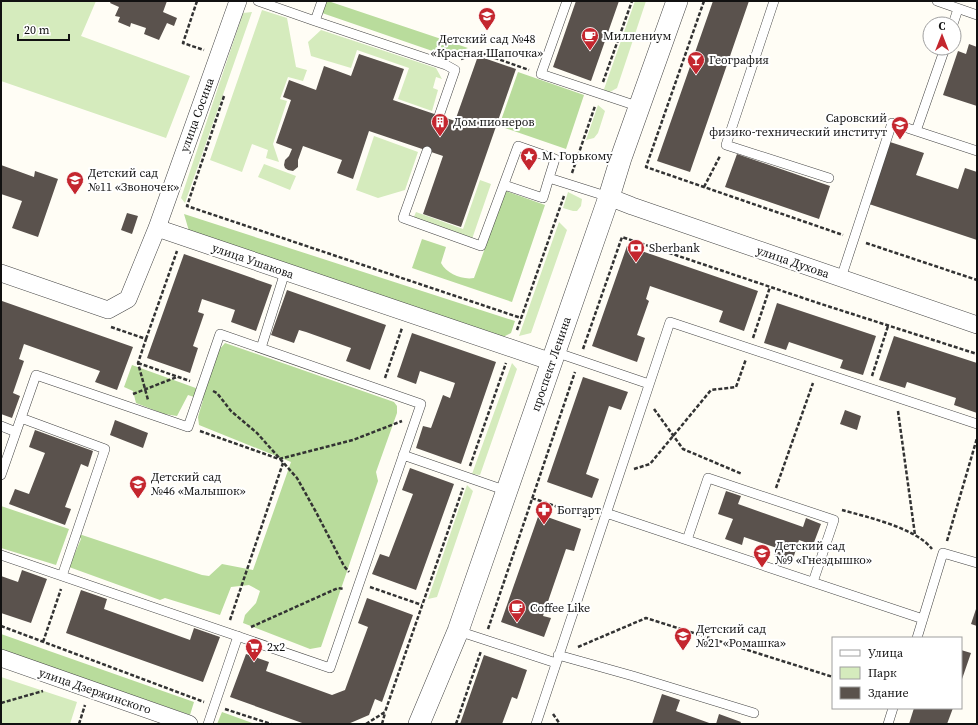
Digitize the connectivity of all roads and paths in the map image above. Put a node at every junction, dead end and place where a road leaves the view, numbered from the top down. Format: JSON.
{"nodes":[{"id":1,"x":238,"y":1,"type":"edge"},
{"id":2,"x":258,"y":1,"type":"edge"},
{"id":3,"x":322,"y":1,"type":"edge"},
{"id":4,"x":567,"y":1,"type":"edge"},
{"id":5,"x":632,"y":1,"type":"edge"},
{"id":6,"x":677,"y":1,"type":"edge"},
{"id":7,"x":704,"y":1,"type":"edge"},
{"id":8,"x":774,"y":1,"type":"edge"},
{"id":9,"x":937,"y":1,"type":"edge"},
{"id":10,"x":958,"y":8,"type":"junction"},
{"id":11,"x":977,"y":15,"type":"edge"},
{"id":12,"x":956,"y":16,"type":"edge"},
{"id":13,"x":315,"y":21,"type":"junction"},
{"id":14,"x":941,"y":56,"type":"edge"},
{"id":15,"x":446,"y":65,"type":"junction"},
{"id":16,"x":541,"y":74,"type":"junction"},
{"id":17,"x":599,"y":93,"type":"junction"},
{"id":18,"x":225,"y":94,"type":"dead end"},
{"id":19,"x":640,"y":106,"type":"junction"},
{"id":20,"x":439,"y":116,"type":"dead end"},
{"id":21,"x":916,"y":131,"type":"junction"},
{"id":22,"x":726,"y":145,"type":"junction"},
{"id":23,"x":427,"y":151,"type":"dead end"},
{"id":24,"x":977,"y":151,"type":"edge"},
{"id":25,"x":549,"y":178,"type":"junction"},
{"id":26,"x":830,"y":178,"type":"dead end"},
{"id":27,"x":504,"y":185,"type":"junction"},
{"id":28,"x":568,"y":185,"type":"junction"},
{"id":29,"x":704,"y":187,"type":"junction"},
{"id":30,"x":609,"y":197,"type":"junction"},
{"id":31,"x":157,"y":228,"type":"junction"},
{"id":32,"x":854,"y":238,"type":"junction"},
{"id":33,"x":178,"y":248,"type":"dead end"},
{"id":34,"x":285,"y":272,"type":"junction"},
{"id":35,"x":1,"y":273,"type":"edge"},
{"id":36,"x":841,"y":278,"type":"junction"},
{"id":37,"x":977,"y":280,"type":"edge"},
{"id":38,"x":770,"y":287,"type":"junction"},
{"id":39,"x":521,"y":318,"type":"junction"},
{"id":40,"x":402,"y":325,"type":"dead end"},
{"id":41,"x":977,"y":325,"type":"edge"},
{"id":42,"x":888,"y":326,"type":"junction"},
{"id":43,"x":517,"y":330,"type":"dead end"},
{"id":44,"x":146,"y":339,"type":"dead end"},
{"id":45,"x":261,"y":348,"type":"junction"},
{"id":46,"x":750,"y":348,"type":"junction"},
{"id":47,"x":977,"y":354,"type":"edge"},
{"id":48,"x":554,"y":357,"type":"junction"},
{"id":49,"x":507,"y":360,"type":"dead end"},
{"id":50,"x":580,"y":360,"type":"junction"},
{"id":51,"x":817,"y":371,"type":"junction"},
{"id":52,"x":178,"y":377,"type":"junction"},
{"id":53,"x":649,"y":384,"type":"junction"},
{"id":54,"x":203,"y":385,"type":"junction"},
{"id":55,"x":868,"y":388,"type":"junction"},
{"id":56,"x":145,"y":389,"type":"junction"},
{"id":57,"x":381,"y":390,"type":"junction"},
{"id":58,"x":645,"y":396,"type":"junction"},
{"id":59,"x":896,"y":397,"type":"junction"},
{"id":60,"x":114,"y":401,"type":"junction"},
{"id":61,"x":150,"y":414,"type":"junction"},
{"id":62,"x":417,"y":415,"type":"junction"},
{"id":63,"x":21,"y":418,"type":"junction"},
{"id":64,"x":977,"y":424,"type":"edge"},
{"id":65,"x":1,"y":426,"type":"edge"},
{"id":66,"x":188,"y":427,"type":"junction"},
{"id":67,"x":16,"y":432,"type":"junction"},
{"id":68,"x":673,"y":436,"type":"junction"},
{"id":69,"x":977,"y":438,"type":"edge"},
{"id":70,"x":403,"y":455,"type":"junction"},
{"id":71,"x":279,"y":459,"type":"junction"},
{"id":72,"x":283,"y":463,"type":"junction"},
{"id":73,"x":620,"y":473,"type":"junction"},
{"id":74,"x":1,"y":475,"type":"edge"},
{"id":75,"x":748,"y":476,"type":"dead end"},
{"id":76,"x":466,"y":477,"type":"junction"},
{"id":77,"x":769,"y":485,"type":"dead end"},
{"id":78,"x":776,"y":488,"type":"junction"},
{"id":79,"x":507,"y":491,"type":"junction"},
{"id":80,"x":783,"y":491,"type":"dead end"},
{"id":81,"x":532,"y":498,"type":"junction"},
{"id":82,"x":772,"y":500,"type":"junction"},
{"id":83,"x":840,"y":509,"type":"dead end"},
{"id":84,"x":606,"y":513,"type":"junction"},
{"id":85,"x":603,"y":522,"type":"junction"},
{"id":86,"x":915,"y":535,"type":"junction"},
{"id":87,"x":687,"y":540,"type":"junction"},
{"id":88,"x":1,"y":555,"type":"edge"},
{"id":89,"x":942,"y":557,"type":"junction"},
{"id":90,"x":977,"y":563,"type":"edge"},
{"id":91,"x":64,"y":576,"type":"junction"},
{"id":92,"x":813,"y":582,"type":"junction"},
{"id":93,"x":358,"y":588,"type":"junction"},
{"id":94,"x":422,"y":605,"type":"junction"},
{"id":95,"x":923,"y":619,"type":"junction"},
{"id":96,"x":1,"y":626,"type":"edge"},
{"id":97,"x":458,"y":631,"type":"junction"},
{"id":98,"x":232,"y":634,"type":"junction"},
{"id":99,"x":917,"y":637,"type":"edge"},
{"id":100,"x":484,"y":639,"type":"junction"},
{"id":101,"x":43,"y":642,"type":"junction"},
{"id":102,"x":1,"y":658,"type":"edge"},
{"id":103,"x":557,"y":659,"type":"junction"},
{"id":104,"x":832,"y":677,"type":"edge"},
{"id":105,"x":47,"y":690,"type":"dead end"},
{"id":106,"x":1,"y":703,"type":"edge"},
{"id":107,"x":86,"y":703,"type":"dead end"},
{"id":108,"x":214,"y":706,"type":"junction"},
{"id":109,"x":893,"y":709,"type":"edge"},
{"id":110,"x":385,"y":712,"type":"junction"},
{"id":111,"x":754,"y":714,"type":"dead end"},
{"id":112,"x":79,"y":724,"type":"edge"},
{"id":113,"x":189,"y":724,"type":"edge"},
{"id":114,"x":208,"y":724,"type":"edge"},
{"id":115,"x":270,"y":724,"type":"edge"},
{"id":116,"x":366,"y":724,"type":"edge"},
{"id":117,"x":382,"y":724,"type":"edge"},
{"id":118,"x":420,"y":724,"type":"edge"},
{"id":119,"x":456,"y":724,"type":"edge"},
{"id":120,"x":536,"y":724,"type":"edge"},
{"id":121,"x":888,"y":724,"type":"edge"}],
"edges":[{"from":1,"to":31,"type":"street","name":"улица Сосина"},
{"from":2,"to":13,"type":"lane"},
{"from":3,"to":13,"type":"lane"},
{"from":4,"to":16,"type":"lane"},
{"from":5,"to":17,"type":"path"},
{"from":6,"to":19,"type":"street","name":"проспект Ленина"},
{"from":7,"to":29,"type":"path"},
{"from":8,"to":22,"type":"lane"},
{"from":9,"to":10,"type":"lane"},
{"from":10,"to":11,"type":"lane"},
{"from":10,"to":12,"type":"lane"},
{"from":13,"to":15,"type":"lane"},
{"from":14,"to":21,"type":"lane"},
{"from":15,"to":16,"type":"path"},
{"from":15,"to":20,"type":"lane"},
{"from":16,"to":17,"type":"lane"},
{"from":17,"to":19,"type":"lane"},
{"from":17,"to":28,"type":"path"},
{"from":18,"to":39,"type":"path"},
{"from":19,"to":30,"type":"street","name":"проспект Ленина"},
{"from":21,"to":24,"type":"lane"},
{"from":21,"to":32,"type":"lane"},
{"from":22,"to":26,"type":"lane"},
{"from":22,"to":29,"type":"path"},
{"from":23,"to":27,"type":"lane"},
{"from":25,"to":27,"type":"lane"},
{"from":25,"to":27,"type":"lane"},
{"from":25,"to":28,"type":"lane"},
{"from":28,"to":30,"type":"lane"},
{"from":28,"to":39,"type":"path"},
{"from":29,"to":32,"type":"path"},
{"from":30,"to":36,"type":"street","name":"улица Духова"},
{"from":30,"to":48,"type":"street","name":"проспект Ленина"},
{"from":31,"to":34,"type":"street","name":"улица Ушакова"},
{"from":31,"to":35,"type":"street"},
{"from":32,"to":36,"type":"lane"},
{"from":32,"to":37,"type":"path"},
{"from":33,"to":44,"type":"path"},
{"from":34,"to":45,"type":"lane"},
{"from":34,"to":48,"type":"street","name":"улица Ушакова"},
{"from":36,"to":41,"type":"street","name":"улица Духова"},
{"from":38,"to":42,"type":"path"},
{"from":38,"to":46,"type":"path"},
{"from":38,"to":50,"type":"path"},
{"from":39,"to":43,"type":"path"},
{"from":40,"to":57,"type":"path"},
{"from":42,"to":47,"type":"path"},
{"from":42,"to":55,"type":"path"},
{"from":45,"to":54,"type":"lane"},
{"from":45,"to":57,"type":"lane"},
{"from":46,"to":51,"type":"lane"},
{"from":46,"to":53,"type":"lane"},
{"from":46,"to":68,"type":"path"},
{"from":48,"to":50,"type":"lane"},
{"from":48,"to":79,"type":"street","name":"проспект Ленина"},
{"from":49,"to":76,"type":"path"},
{"from":50,"to":53,"type":"lane"},
{"from":50,"to":81,"type":"path"},
{"from":51,"to":55,"type":"lane"},
{"from":51,"to":78,"type":"path"},
{"from":52,"to":54,"type":"path"},
{"from":52,"to":56,"type":"path"},
{"from":52,"to":56,"type":"path"},
{"from":53,"to":58,"type":"lane"},
{"from":54,"to":66,"type":"lane"},
{"from":54,"to":71,"type":"path"},
{"from":55,"to":59,"type":"lane"},
{"from":56,"to":60,"type":"path"},
{"from":56,"to":61,"type":"path"},
{"from":57,"to":62,"type":"lane"},
{"from":58,"to":68,"type":"path"},
{"from":58,"to":73,"type":"lane"},
{"from":59,"to":64,"type":"lane"},
{"from":59,"to":86,"type":"path"},
{"from":60,"to":61,"type":"lane"},
{"from":60,"to":63,"type":"lane"},
{"from":61,"to":66,"type":"lane"},
{"from":62,"to":70,"type":"lane"},
{"from":62,"to":71,"type":"path"},
{"from":63,"to":67,"type":"lane"},
{"from":63,"to":91,"type":"lane"},
{"from":65,"to":67,"type":"lane"},
{"from":66,"to":71,"type":"path"},
{"from":67,"to":74,"type":"lane"},
{"from":68,"to":73,"type":"path"},
{"from":68,"to":75,"type":"path"},
{"from":69,"to":89,"type":"path"},
{"from":70,"to":76,"type":"lane"},
{"from":70,"to":93,"type":"lane"},
{"from":71,"to":72,"type":"path"},
{"from":72,"to":93,"type":"path"},
{"from":72,"to":98,"type":"path"},
{"from":73,"to":84,"type":"lane"},
{"from":76,"to":79,"type":"lane"},
{"from":76,"to":94,"type":"path"},
{"from":77,"to":78,"type":"path"},
{"from":78,"to":80,"type":"path"},
{"from":78,"to":82,"type":"path"},
{"from":79,"to":97,"type":"street","name":"проспект Ленина"},
{"from":81,"to":85,"type":"path"},
{"from":81,"to":100,"type":"path"},
{"from":82,"to":87,"type":"lane"},
{"from":82,"to":92,"type":"lane"},
{"from":83,"to":86,"type":"path"},
{"from":84,"to":85,"type":"lane"},
{"from":84,"to":87,"type":"lane"},
{"from":85,"to":103,"type":"lane"},
{"from":86,"to":89,"type":"path"},
{"from":87,"to":92,"type":"lane"},
{"from":88,"to":91,"type":"lane"},
{"from":89,"to":90,"type":"lane"},
{"from":89,"to":95,"type":"lane"},
{"from":91,"to":98,"type":"lane"},
{"from":91,"to":101,"type":"path"},
{"from":92,"to":95,"type":"lane"},
{"from":93,"to":94,"type":"path"},
{"from":93,"to":98,"type":"path"},
{"from":93,"to":98,"type":"lane"},
{"from":94,"to":110,"type":"path"},
{"from":95,"to":99,"type":"lane"},
{"from":96,"to":101,"type":"path"},
{"from":97,"to":100,"type":"lane"},
{"from":97,"to":118,"type":"street","name":"проспект Ленина"},
{"from":98,"to":108,"type":"lane"},
{"from":100,"to":103,"type":"lane"},
{"from":100,"to":119,"type":"path"},
{"from":101,"to":108,"type":"path"},
{"from":102,"to":113,"type":"street","name":"улица Дзержинского"},
{"from":103,"to":104,"type":"path"},
{"from":103,"to":111,"type":"lane"},
{"from":103,"to":120,"type":"lane"},
{"from":105,"to":106,"type":"path"},
{"from":107,"to":112,"type":"path"},
{"from":108,"to":114,"type":"lane"},
{"from":108,"to":115,"type":"path"},
{"from":109,"to":121,"type":"lane"},
{"from":110,"to":116,"type":"path"},
{"from":110,"to":117,"type":"path"}]}
